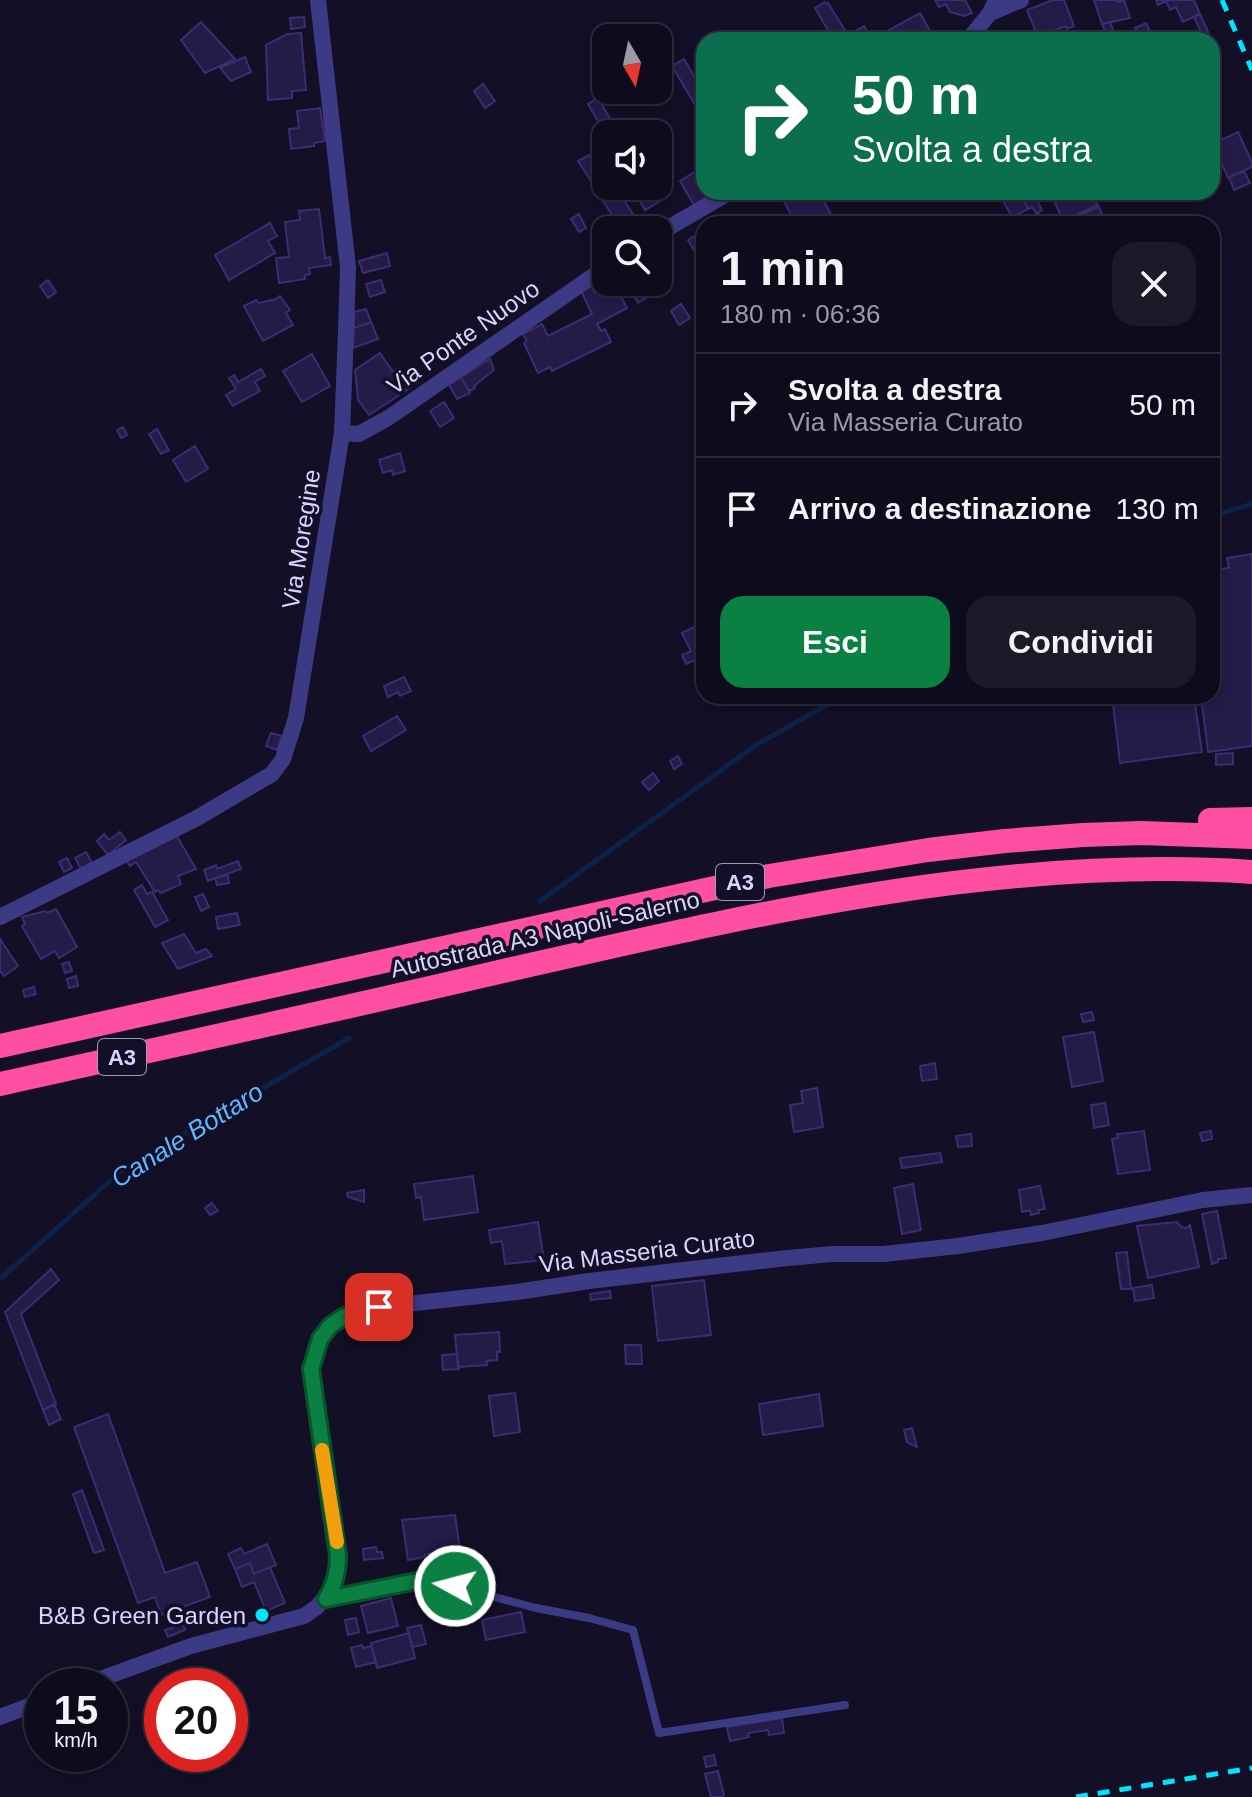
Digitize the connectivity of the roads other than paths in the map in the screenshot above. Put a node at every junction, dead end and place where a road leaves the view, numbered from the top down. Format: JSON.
{"nodes":[{"id":1,"x":318,"y":0,"type":"edge"},
{"id":2,"x":1021,"y":0,"type":"edge"},
{"id":3,"x":993,"y":6,"type":"edge"},
{"id":4,"x":974,"y":32,"type":"edge"},
{"id":5,"x":716,"y":200,"type":"edge"},
{"id":6,"x":672,"y":226,"type":"edge"},
{"id":7,"x":592,"y":277,"type":"edge"},
{"id":8,"x":342,"y":433,"type":"junction"},
{"id":9,"x":1252,"y":819,"type":"edge"},
{"id":10,"x":1083,"y":835,"type":"junction"},
{"id":11,"x":1252,"y":837,"type":"edge"},
{"id":12,"x":1252,"y":872,"type":"edge"},
{"id":13,"x":0,"y":917,"type":"edge"},
{"id":14,"x":0,"y":1046,"type":"edge"},
{"id":15,"x":0,"y":1084,"type":"edge"},
{"id":16,"x":1252,"y":1195,"type":"edge"},
{"id":17,"x":326,"y":1599,"type":"junction"},
{"id":18,"x":128,"y":1669,"type":"edge"},
{"id":19,"x":845,"y":1705,"type":"dead end"},
{"id":20,"x":24,"y":1708,"type":"edge"},
{"id":21,"x":0,"y":1717,"type":"edge"}],
"edges":[{"from":1,"to":8,"type":"street","name":"Via Moregine"},
{"from":2,"to":3,"type":"street"},
{"from":3,"to":4,"type":"street"},
{"from":5,"to":6,"type":"street"},
{"from":7,"to":8,"type":"street","name":"Via Ponte Nuovo"},
{"from":8,"to":13,"type":"street","name":"Via Moregine"},
{"from":9,"to":10,"type":"highway"},
{"from":10,"to":11,"type":"highway","name":"Autostrada A3 Napoli-Salerno","number":"A3"},
{"from":10,"to":14,"type":"highway","name":"Autostrada A3 Napoli-Salerno","number":"A3"},
{"from":12,"to":15,"type":"highway","name":"Autostrada A3 Napoli-Salerno","number":"A3"},
{"from":16,"to":17,"type":"street","name":"Via Masseria Curato"},
{"from":17,"to":18,"type":"street"},
{"from":17,"to":19,"type":"lane"},
{"from":20,"to":21,"type":"street"}]}
